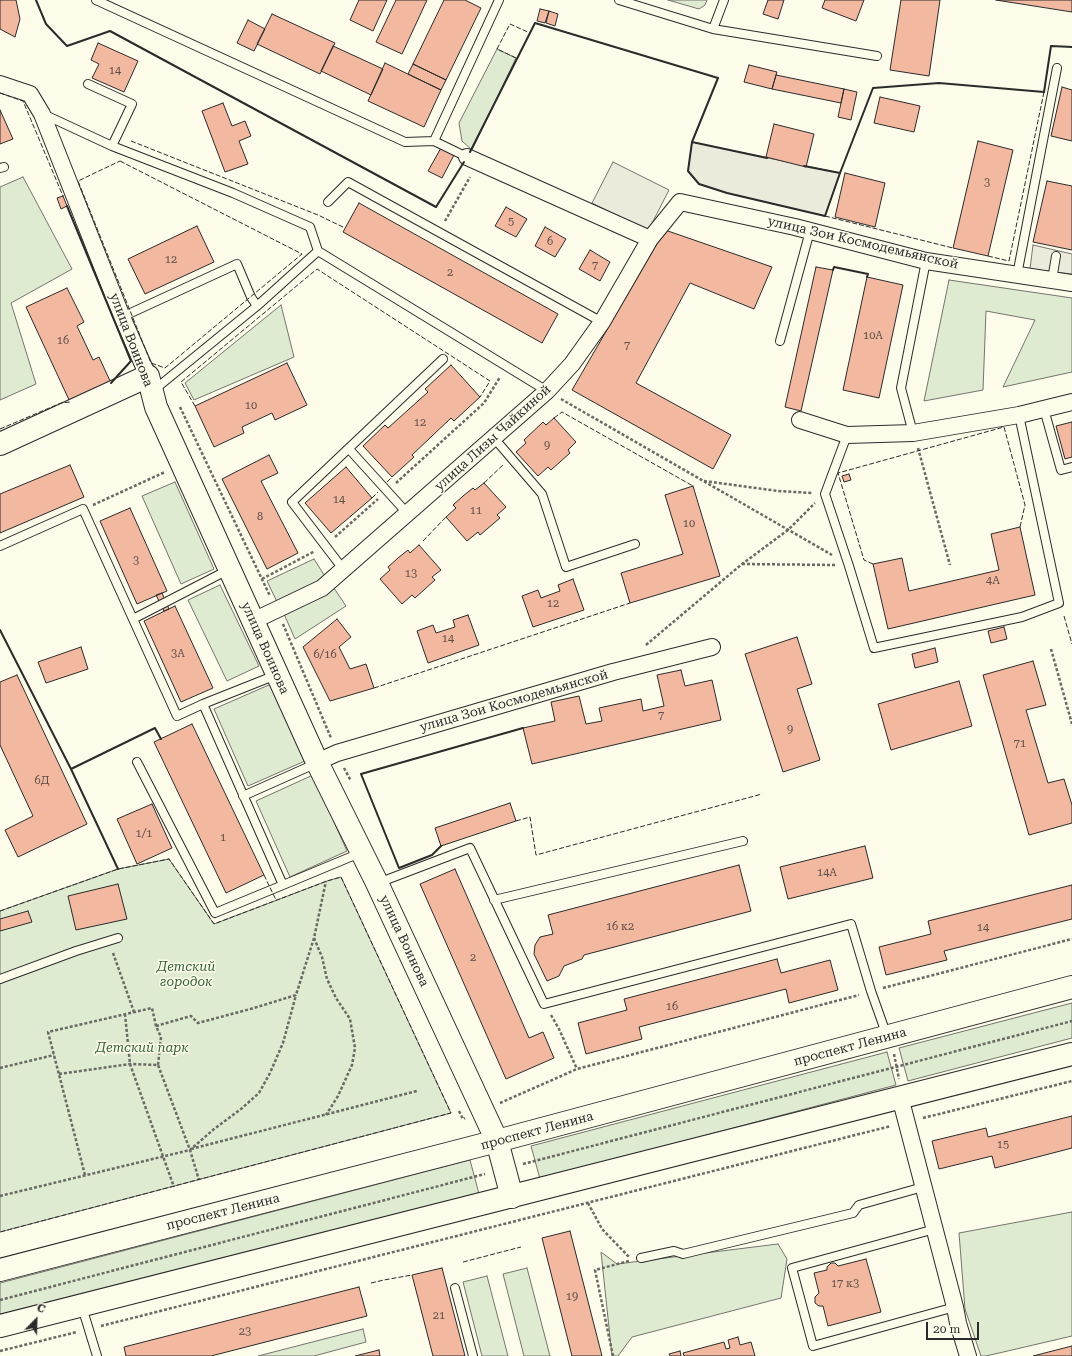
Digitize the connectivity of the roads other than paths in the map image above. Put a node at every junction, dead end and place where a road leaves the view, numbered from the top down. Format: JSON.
{"nodes":[{"id":1,"x":96,"y":0,"type":"edge"},
{"id":2,"x":498,"y":0,"type":"edge"},
{"id":3,"x":619,"y":0,"type":"edge"},
{"id":4,"x":724,"y":0,"type":"edge"},
{"id":5,"x":640,"y":3,"type":"edge"},
{"id":6,"x":714,"y":29,"type":"junction"},
{"id":7,"x":877,"y":56,"type":"dead end"},
{"id":8,"x":1057,"y":68,"type":"dead end"},
{"id":9,"x":0,"y":84,"type":"edge"},
{"id":10,"x":88,"y":84,"type":"dead end"},
{"id":11,"x":42,"y":114,"type":"junction"},
{"id":12,"x":434,"y":141,"type":"junction"},
{"id":13,"x":112,"y":146,"type":"junction"},
{"id":14,"x":473,"y":160,"type":"joint"},
{"id":15,"x":328,"y":202,"type":"dead end"},
{"id":16,"x":680,"y":202,"type":"joint"},
{"id":17,"x":810,"y":231,"type":"junction"},
{"id":18,"x":650,"y":239,"type":"junction"},
{"id":19,"x":318,"y":251,"type":"junction"},
{"id":20,"x":1056,"y":256,"type":"dead end"},
{"id":21,"x":926,"y":261,"type":"junction"},
{"id":22,"x":1017,"y":275,"type":"junction"},
{"id":23,"x":1052,"y":280,"type":"junction"},
{"id":24,"x":1072,"y":283,"type":"edge"},
{"id":25,"x":257,"y":306,"type":"junction"},
{"id":26,"x":122,"y":317,"type":"junction"},
{"id":27,"x":602,"y":322,"type":"junction"},
{"id":28,"x":780,"y":341,"type":"dead end"},
{"id":29,"x":443,"y":359,"type":"dead end"},
{"id":30,"x":150,"y":384,"type":"junction"},
{"id":31,"x":547,"y":391,"type":"junction"},
{"id":32,"x":1072,"y":402,"type":"edge"},
{"id":33,"x":1044,"y":409,"type":"junction"},
{"id":34,"x":1019,"y":416,"type":"junction"},
{"id":35,"x":800,"y":420,"type":"dead end"},
{"id":36,"x":913,"y":433,"type":"junction"},
{"id":37,"x":847,"y":435,"type":"junction"},
{"id":38,"x":494,"y":438,"type":"junction"},
{"id":39,"x":0,"y":444,"type":"edge"},
{"id":40,"x":349,"y":448,"type":"junction"},
{"id":41,"x":1072,"y":467,"type":"edge"},
{"id":42,"x":407,"y":513,"type":"junction"},
{"id":43,"x":635,"y":544,"type":"dead end"},
{"id":44,"x":0,"y":546,"type":"edge"},
{"id":45,"x":343,"y":569,"type":"junction"},
{"id":46,"x":230,"y":570,"type":"junction"},
{"id":47,"x":133,"y":619,"type":"junction"},
{"id":48,"x":253,"y":621,"type":"junction"},
{"id":49,"x":712,"y":647,"type":"dead end"},
{"id":50,"x":277,"y":674,"type":"junction"},
{"id":51,"x":203,"y":704,"type":"junction"},
{"id":52,"x":137,"y":762,"type":"dead end"},
{"id":53,"x":317,"y":762,"type":"junction"},
{"id":54,"x":243,"y":796,"type":"junction"},
{"id":55,"x":743,"y":841,"type":"dead end"},
{"id":56,"x":362,"y":852,"type":"junction"},
{"id":57,"x":377,"y":883,"type":"junction"},
{"id":58,"x":283,"y":885,"type":"junction"},
{"id":59,"x":494,"y":900,"type":"junction"},
{"id":60,"x":118,"y":938,"type":"dead end"},
{"id":61,"x":0,"y":979,"type":"edge"},
{"id":62,"x":1072,"y":987,"type":"edge"},
{"id":63,"x":888,"y":1037,"type":"junction"},
{"id":64,"x":1072,"y":1054,"type":"edge"},
{"id":65,"x":900,"y":1097,"type":"junction"},
{"id":66,"x":497,"y":1141,"type":"junction"},
{"id":67,"x":924,"y":1187,"type":"junction"},
{"id":68,"x":512,"y":1197,"type":"junction"},
{"id":69,"x":935,"y":1229,"type":"junction"},
{"id":70,"x":641,"y":1258,"type":"dead end"},
{"id":71,"x":0,"y":1270,"type":"edge"},
{"id":72,"x":455,"y":1288,"type":"dead end"},
{"id":73,"x":81,"y":1306,"type":"junction"},
{"id":74,"x":955,"y":1306,"type":"junction"},
{"id":75,"x":0,"y":1326,"type":"edge"},
{"id":76,"x":96,"y":1356,"type":"edge"},
{"id":77,"x":473,"y":1356,"type":"edge"},
{"id":78,"x":968,"y":1356,"type":"edge"}],
"edges":[{"from":1,"to":12,"type":"lane"},
{"from":2,"to":12,"type":"lane"},
{"from":3,"to":5,"type":"lane"},
{"from":4,"to":6,"type":"lane"},
{"from":5,"to":6,"type":"lane"},
{"from":6,"to":7,"type":"lane"},
{"from":8,"to":22,"type":"lane"},
{"from":9,"to":11,"type":"street","name":"улица Воинова"},
{"from":10,"to":13,"type":"lane"},
{"from":11,"to":13,"type":"lane"},
{"from":11,"to":26,"type":"street","name":"улица Воинова"},
{"from":12,"to":14,"type":"lane"},
{"from":13,"to":19,"type":"lane"},
{"from":14,"to":18,"type":"street"},
{"from":15,"to":27,"type":"lane"},
{"from":16,"to":17,"type":"street","name":"улица Зои Космодемьянской"},
{"from":16,"to":18,"type":"street","name":"улица Лизы Чайкиной"},
{"from":17,"to":21,"type":"street","name":"улица Зои Космодемьянской"},
{"from":17,"to":28,"type":"lane"},
{"from":18,"to":27,"type":"street","name":"улица Лизы Чайкиной"},
{"from":19,"to":25,"type":"lane"},
{"from":19,"to":31,"type":"lane"},
{"from":20,"to":23,"type":"lane"},
{"from":21,"to":22,"type":"street","name":"улица Зои Космодемьянской"},
{"from":21,"to":36,"type":"lane"},
{"from":22,"to":23,"type":"street","name":"улица Зои Космодемьянской"},
{"from":23,"to":24,"type":"street","name":"улица Зои Космодемьянской"},
{"from":25,"to":26,"type":"lane"},
{"from":25,"to":30,"type":"lane"},
{"from":26,"to":30,"type":"street","name":"улица Воинова"},
{"from":27,"to":31,"type":"street","name":"улица Лизы Чайкиной"},
{"from":29,"to":40,"type":"lane"},
{"from":30,"to":39,"type":"main road"},
{"from":30,"to":46,"type":"main road","name":"улица Воинова"},
{"from":31,"to":38,"type":"street","name":"улица Лизы Чайкиной"},
{"from":32,"to":33,"type":"street"},
{"from":33,"to":34,"type":"street"},
{"from":33,"to":41,"type":"lane"},
{"from":34,"to":36,"type":"street"},
{"from":34,"to":37,"type":"lane"},
{"from":35,"to":37,"type":"street"},
{"from":36,"to":37,"type":"street"},
{"from":38,"to":42,"type":"street","name":"улица Лизы Чайкиной"},
{"from":38,"to":43,"type":"lane"},
{"from":40,"to":42,"type":"lane"},
{"from":40,"to":45,"type":"lane"},
{"from":42,"to":45,"type":"street","name":"улица Лизы Чайкиной"},
{"from":44,"to":47,"type":"lane"},
{"from":45,"to":48,"type":"street","name":"улица Лизы Чайкиной"},
{"from":46,"to":47,"type":"lane"},
{"from":46,"to":48,"type":"main road","name":"улица Воинова"},
{"from":47,"to":51,"type":"lane"},
{"from":48,"to":50,"type":"main road","name":"улица Воинова"},
{"from":49,"to":53,"type":"street","name":"улица Зои Космодемьянской"},
{"from":50,"to":51,"type":"lane"},
{"from":50,"to":53,"type":"main road","name":"улица Воинова"},
{"from":51,"to":54,"type":"lane"},
{"from":52,"to":58,"type":"lane"},
{"from":53,"to":54,"type":"lane"},
{"from":53,"to":56,"type":"main road","name":"улица Воинова"},
{"from":54,"to":58,"type":"lane"},
{"from":55,"to":59,"type":"lane"},
{"from":56,"to":57,"type":"main road","name":"улица Воинова"},
{"from":56,"to":58,"type":"lane"},
{"from":57,"to":59,"type":"lane"},
{"from":57,"to":66,"type":"main road","name":"улица Воинова"},
{"from":59,"to":63,"type":"lane"},
{"from":60,"to":61,"type":"lane"},
{"from":62,"to":63,"type":"main road","name":"проспект Ленина"},
{"from":63,"to":66,"type":"main road","name":"проспект Ленина"},
{"from":64,"to":65,"type":"main road"},
{"from":65,"to":67,"type":"street"},
{"from":65,"to":68,"type":"main road"},
{"from":66,"to":68,"type":"main road","name":"улица Воинова"},
{"from":66,"to":71,"type":"main road","name":"проспект Ленина"},
{"from":67,"to":69,"type":"street"},
{"from":67,"to":70,"type":"lane"},
{"from":68,"to":73,"type":"main road"},
{"from":69,"to":74,"type":"street"},
{"from":69,"to":74,"type":"lane"},
{"from":72,"to":77,"type":"lane"},
{"from":73,"to":75,"type":"main road"},
{"from":73,"to":76,"type":"lane"},
{"from":74,"to":78,"type":"street"}]}
